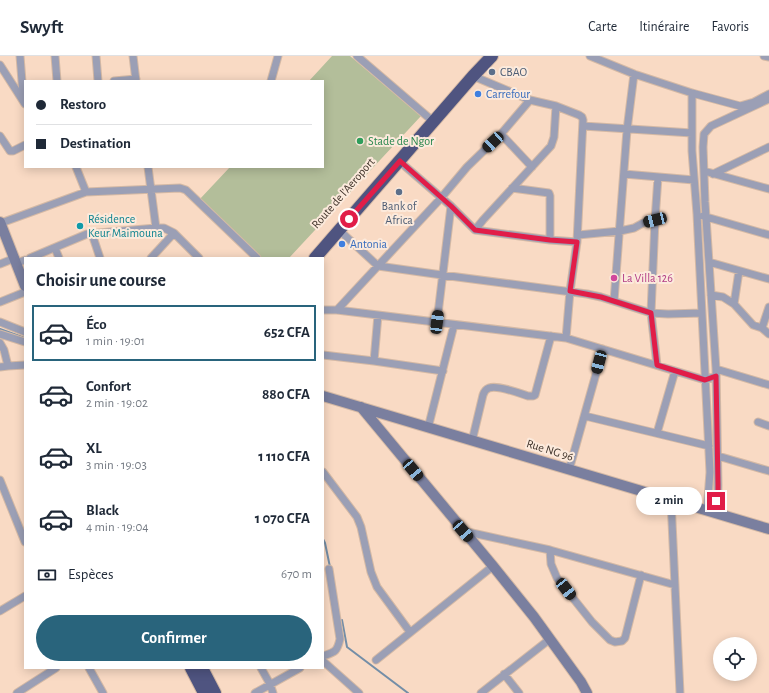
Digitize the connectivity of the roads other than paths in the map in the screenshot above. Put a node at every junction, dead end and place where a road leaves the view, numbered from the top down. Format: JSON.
{"nodes":[{"id":1,"x":20,"y":56,"type":"edge"},
{"id":2,"x":55,"y":56,"type":"edge"},
{"id":3,"x":96,"y":56,"type":"edge"},
{"id":4,"x":133,"y":56,"type":"edge"},
{"id":5,"x":278,"y":56,"type":"edge"},
{"id":6,"x":357,"y":56,"type":"edge"},
{"id":7,"x":480,"y":56,"type":"edge"},
{"id":8,"x":492,"y":56,"type":"edge"},
{"id":9,"x":590,"y":56,"type":"edge"},
{"id":10,"x":764,"y":56,"type":"edge"},
{"id":11,"x":769,"y":57,"type":"edge"},
{"id":12,"x":0,"y":65,"type":"edge"},
{"id":13,"x":634,"y":74,"type":"junction"},
{"id":14,"x":473,"y":76,"type":"junction"},
{"id":15,"x":57,"y":80,"type":"edge"},
{"id":16,"x":98,"y":80,"type":"edge"},
{"id":17,"x":136,"y":80,"type":"edge"},
{"id":18,"x":271,"y":80,"type":"edge"},
{"id":19,"x":692,"y":93,"type":"junction"},
{"id":20,"x":22,"y":94,"type":"edge"},
{"id":21,"x":769,"y":94,"type":"edge"},
{"id":22,"x":530,"y":100,"type":"junction"},
{"id":23,"x":769,"y":100,"type":"edge"},
{"id":24,"x":556,"y":106,"type":"junction"},
{"id":25,"x":428,"y":117,"type":"junction"},
{"id":26,"x":583,"y":126,"type":"junction"},
{"id":27,"x":627,"y":130,"type":"junction"},
{"id":28,"x":502,"y":134,"type":"junction"},
{"id":29,"x":692,"y":134,"type":"junction"},
{"id":30,"x":0,"y":136,"type":"edge"},
{"id":31,"x":24,"y":146,"type":"edge"},
{"id":32,"x":769,"y":147,"type":"edge"},
{"id":33,"x":400,"y":161,"type":"junction"},
{"id":34,"x":532,"y":167,"type":"junction"},
{"id":35,"x":76,"y":168,"type":"edge"},
{"id":36,"x":148,"y":168,"type":"edge"},
{"id":37,"x":704,"y":171,"type":"junction"},
{"id":38,"x":624,"y":174,"type":"junction"},
{"id":39,"x":713,"y":174,"type":"junction"},
{"id":40,"x":658,"y":177,"type":"junction"},
{"id":41,"x":694,"y":180,"type":"junction"},
{"id":42,"x":512,"y":188,"type":"junction"},
{"id":43,"x":768,"y":188,"type":"edge"},
{"id":44,"x":150,"y":189,"type":"junction"},
{"id":45,"x":86,"y":192,"type":"junction"},
{"id":46,"x":441,"y":198,"type":"junction"},
{"id":47,"x":451,"y":206,"type":"junction"},
{"id":48,"x":697,"y":214,"type":"junction"},
{"id":49,"x":706,"y":217,"type":"junction"},
{"id":50,"x":655,"y":220,"type":"junction"},
{"id":51,"x":0,"y":223,"type":"edge"},
{"id":52,"x":156,"y":228,"type":"junction"},
{"id":53,"x":339,"y":230,"type":"junction"},
{"id":54,"x":475,"y":230,"type":"junction"},
{"id":55,"x":620,"y":232,"type":"junction"},
{"id":56,"x":174,"y":233,"type":"junction"},
{"id":57,"x":92,"y":234,"type":"junction"},
{"id":58,"x":769,"y":235,"type":"edge"},
{"id":59,"x":578,"y":238,"type":"junction"},
{"id":60,"x":550,"y":240,"type":"junction"},
{"id":61,"x":55,"y":248,"type":"junction"},
{"id":62,"x":32,"y":257,"type":"edge"},
{"id":63,"x":59,"y":257,"type":"edge"},
{"id":64,"x":100,"y":257,"type":"edge"},
{"id":65,"x":152,"y":257,"type":"edge"},
{"id":66,"x":198,"y":257,"type":"edge"},
{"id":67,"x":256,"y":257,"type":"edge"},
{"id":68,"x":308,"y":257,"type":"edge"},
{"id":69,"x":316,"y":257,"type":"edge"},
{"id":70,"x":19,"y":260,"type":"edge"},
{"id":71,"x":709,"y":262,"type":"junction"},
{"id":72,"x":0,"y":264,"type":"edge"},
{"id":73,"x":378,"y":266,"type":"junction"},
{"id":74,"x":739,"y":271,"type":"junction"},
{"id":75,"x":442,"y":275,"type":"junction"},
{"id":76,"x":769,"y":279,"type":"edge"},
{"id":77,"x":24,"y":282,"type":"edge"},
{"id":78,"x":570,"y":291,"type":"junction"},
{"id":79,"x":24,"y":292,"type":"edge"},
{"id":80,"x":711,"y":295,"type":"junction"},
{"id":81,"x":614,"y":301,"type":"junction"},
{"id":82,"x":0,"y":302,"type":"edge"},
{"id":83,"x":734,"y":304,"type":"junction"},
{"id":84,"x":769,"y":307,"type":"edge"},
{"id":85,"x":324,"y":310,"type":"edge"},
{"id":86,"x":337,"y":310,"type":"junction"},
{"id":87,"x":651,"y":313,"type":"junction"},
{"id":88,"x":702,"y":313,"type":"junction"},
{"id":89,"x":378,"y":315,"type":"junction"},
{"id":90,"x":0,"y":322,"type":"edge"},
{"id":91,"x":437,"y":322,"type":"junction"},
{"id":92,"x":454,"y":325,"type":"junction"},
{"id":93,"x":762,"y":328,"type":"junction"},
{"id":94,"x":24,"y":332,"type":"edge"},
{"id":95,"x":0,"y":334,"type":"edge"},
{"id":96,"x":769,"y":334,"type":"edge"},
{"id":97,"x":551,"y":336,"type":"junction"},
{"id":98,"x":566,"y":338,"type":"junction"},
{"id":99,"x":24,"y":342,"type":"edge"},
{"id":100,"x":0,"y":343,"type":"edge"},
{"id":101,"x":603,"y":349,"type":"junction"},
{"id":102,"x":324,"y":355,"type":"edge"},
{"id":103,"x":374,"y":361,"type":"junction"},
{"id":104,"x":24,"y":365,"type":"edge"},
{"id":105,"x":657,"y":365,"type":"junction"},
{"id":106,"x":8,"y":366,"type":"junction"},
{"id":107,"x":0,"y":367,"type":"edge"},
{"id":108,"x":675,"y":370,"type":"junction"},
{"id":109,"x":443,"y":371,"type":"junction"},
{"id":110,"x":716,"y":373,"type":"junction"},
{"id":111,"x":705,"y":380,"type":"junction"},
{"id":112,"x":769,"y":385,"type":"edge"},
{"id":113,"x":324,"y":396,"type":"edge"},
{"id":114,"x":361,"y":407,"type":"junction"},
{"id":115,"x":585,"y":416,"type":"junction"},
{"id":116,"x":758,"y":422,"type":"dead end"},
{"id":117,"x":769,"y":426,"type":"edge"},
{"id":118,"x":428,"y":428,"type":"junction"},
{"id":119,"x":657,"y":433,"type":"junction"},
{"id":120,"x":472,"y":441,"type":"junction"},
{"id":121,"x":709,"y":446,"type":"junction"},
{"id":122,"x":718,"y":456,"type":"junction"},
{"id":123,"x":569,"y":470,"type":"junction"},
{"id":124,"x":769,"y":471,"type":"edge"},
{"id":125,"x":324,"y":473,"type":"edge"},
{"id":126,"x":0,"y":480,"type":"edge"},
{"id":127,"x":671,"y":500,"type":"junction"},
{"id":128,"x":707,"y":509,"type":"junction"},
{"id":129,"x":769,"y":529,"type":"edge"},
{"id":130,"x":463,"y":531,"type":"junction"},
{"id":131,"x":24,"y":540,"type":"edge"},
{"id":132,"x":550,"y":550,"type":"junction"},
{"id":133,"x":493,"y":566,"type":"junction"},
{"id":134,"x":329,"y":569,"type":"dead end"},
{"id":135,"x":641,"y":575,"type":"junction"},
{"id":136,"x":675,"y":585,"type":"junction"},
{"id":137,"x":24,"y":597,"type":"edge"},
{"id":138,"x":0,"y":611,"type":"edge"},
{"id":139,"x":410,"y":632,"type":"junction"},
{"id":140,"x":550,"y":639,"type":"junction"},
{"id":141,"x":324,"y":656,"type":"edge"},
{"id":142,"x":376,"y":660,"type":"dead end"},
{"id":143,"x":324,"y":662,"type":"edge"},
{"id":144,"x":54,"y":669,"type":"edge"},
{"id":145,"x":90,"y":669,"type":"edge"},
{"id":146,"x":191,"y":669,"type":"edge"},
{"id":147,"x":203,"y":669,"type":"edge"},
{"id":148,"x":262,"y":669,"type":"edge"},
{"id":149,"x":298,"y":669,"type":"edge"},
{"id":150,"x":504,"y":674,"type":"junction"},
{"id":151,"x":270,"y":684,"type":"junction"},
{"id":152,"x":17,"y":693,"type":"edge"},
{"id":153,"x":103,"y":693,"type":"edge"},
{"id":154,"x":204,"y":693,"type":"edge"},
{"id":155,"x":215,"y":693,"type":"edge"},
{"id":156,"x":255,"y":693,"type":"edge"},
{"id":157,"x":273,"y":693,"type":"edge"},
{"id":158,"x":359,"y":693,"type":"edge"},
{"id":159,"x":481,"y":693,"type":"edge"},
{"id":160,"x":519,"y":693,"type":"edge"},
{"id":161,"x":587,"y":693,"type":"edge"},
{"id":162,"x":680,"y":693,"type":"edge"}],
"edges":[{"from":1,"to":20,"type":"street"},
{"from":2,"to":15,"type":"street"},
{"from":3,"to":16,"type":"street"},
{"from":4,"to":17,"type":"street"},
{"from":5,"to":18,"type":"street"},
{"from":6,"to":25,"type":"street"},
{"from":7,"to":25,"type":"highway","name":"Route de l'Aeroport"},
{"from":8,"to":14,"type":"highway","name":"Route de l'Aeroport"},
{"from":9,"to":13,"type":"street"},
{"from":10,"to":11,"type":"street"},
{"from":12,"to":20,"type":"street"},
{"from":13,"to":19,"type":"street"},
{"from":13,"to":27,"type":"street"},
{"from":14,"to":22,"type":"street"},
{"from":14,"to":33,"type":"highway","name":"Route de l'Aeroport"},
{"from":19,"to":21,"type":"street"},
{"from":19,"to":29,"type":"street"},
{"from":22,"to":24,"type":"street"},
{"from":22,"to":28,"type":"street"},
{"from":23,"to":37,"type":"street"},
{"from":24,"to":26,"type":"street"},
{"from":24,"to":34,"type":"street"},
{"from":25,"to":68,"type":"highway","name":"Route de l'Aeroport"},
{"from":26,"to":27,"type":"street"},
{"from":26,"to":59,"type":"street"},
{"from":27,"to":29,"type":"street"},
{"from":27,"to":38,"type":"street"},
{"from":28,"to":34,"type":"street"},
{"from":28,"to":46,"type":"street"},
{"from":29,"to":41,"type":"street"},
{"from":30,"to":31,"type":"street"},
{"from":32,"to":39,"type":"street"},
{"from":33,"to":46,"type":"street"},
{"from":33,"to":53,"type":"highway","name":"Route de l'Aeroport"},
{"from":34,"to":42,"type":"street"},
{"from":35,"to":45,"type":"street"},
{"from":36,"to":44,"type":"street"},
{"from":37,"to":39,"type":"street"},
{"from":37,"to":49,"type":"street"},
{"from":38,"to":40,"type":"street"},
{"from":38,"to":55,"type":"street"},
{"from":39,"to":43,"type":"street"},
{"from":40,"to":41,"type":"street"},
{"from":40,"to":50,"type":"street"},
{"from":41,"to":48,"type":"street"},
{"from":42,"to":54,"type":"street"},
{"from":42,"to":60,"type":"street"},
{"from":44,"to":45,"type":"street"},
{"from":44,"to":52,"type":"street"},
{"from":44,"to":67,"type":"street"},
{"from":45,"to":51,"type":"street"},
{"from":46,"to":47,"type":"street"},
{"from":46,"to":73,"type":"street"},
{"from":47,"to":54,"type":"street"},
{"from":47,"to":75,"type":"street"},
{"from":48,"to":49,"type":"street"},
{"from":48,"to":88,"type":"street"},
{"from":49,"to":58,"type":"street"},
{"from":49,"to":71,"type":"street"},
{"from":50,"to":55,"type":"street"},
{"from":50,"to":87,"type":"street"},
{"from":51,"to":70,"type":"street"},
{"from":52,"to":56,"type":"street"},
{"from":52,"to":57,"type":"street"},
{"from":53,"to":69,"type":"highway","name":"Route de l'Aeroport"},
{"from":53,"to":73,"type":"street"},
{"from":54,"to":60,"type":"street"},
{"from":55,"to":59,"type":"street"},
{"from":55,"to":81,"type":"street"},
{"from":56,"to":65,"type":"street"},
{"from":56,"to":66,"type":"street"},
{"from":57,"to":61,"type":"street"},
{"from":57,"to":64,"type":"street"},
{"from":59,"to":60,"type":"street"},
{"from":59,"to":78,"type":"street"},
{"from":61,"to":62,"type":"street"},
{"from":61,"to":63,"type":"street"},
{"from":70,"to":72,"type":"street"},
{"from":70,"to":77,"type":"street"},
{"from":71,"to":74,"type":"street"},
{"from":71,"to":80,"type":"street"},
{"from":73,"to":75,"type":"street"},
{"from":73,"to":86,"type":"street"},
{"from":74,"to":76,"type":"street"},
{"from":74,"to":83,"type":"street"},
{"from":75,"to":78,"type":"street"},
{"from":75,"to":91,"type":"street"},
{"from":78,"to":81,"type":"street"},
{"from":78,"to":98,"type":"street"},
{"from":79,"to":82,"type":"street"},
{"from":80,"to":83,"type":"street"},
{"from":80,"to":110,"type":"street"},
{"from":81,"to":87,"type":"street"},
{"from":83,"to":93,"type":"street"},
{"from":84,"to":93,"type":"street"},
{"from":85,"to":86,"type":"street"},
{"from":86,"to":89,"type":"street"},
{"from":87,"to":88,"type":"street"},
{"from":87,"to":105,"type":"street"},
{"from":88,"to":111,"type":"street"},
{"from":89,"to":91,"type":"street"},
{"from":89,"to":103,"type":"street"},
{"from":90,"to":94,"type":"street"},
{"from":91,"to":92,"type":"street"},
{"from":92,"to":97,"type":"street"},
{"from":92,"to":109,"type":"street"},
{"from":93,"to":96,"type":"street"},
{"from":95,"to":99,"type":"street"},
{"from":97,"to":98,"type":"street"},
{"from":97,"to":120,"type":"street"},
{"from":98,"to":101,"type":"street"},
{"from":100,"to":106,"type":"street"},
{"from":101,"to":105,"type":"street"},
{"from":101,"to":115,"type":"street"},
{"from":102,"to":103,"type":"street"},
{"from":103,"to":109,"type":"street"},
{"from":104,"to":106,"type":"street"},
{"from":105,"to":108,"type":"street"},
{"from":106,"to":107,"type":"street"},
{"from":108,"to":111,"type":"street"},
{"from":108,"to":119,"type":"street"},
{"from":109,"to":118,"type":"street"},
{"from":110,"to":111,"type":"street"},
{"from":110,"to":112,"type":"street"},
{"from":110,"to":122,"type":"street"},
{"from":111,"to":121,"type":"street"},
{"from":113,"to":114,"type":"street","name":"Rue NG 96"},
{"from":114,"to":118,"type":"street","name":"Rue NG 96"},
{"from":114,"to":130,"type":"street"},
{"from":115,"to":119,"type":"street"},
{"from":115,"to":123,"type":"street"},
{"from":116,"to":117,"type":"street"},
{"from":118,"to":120,"type":"street","name":"Rue NG 96"},
{"from":119,"to":121,"type":"street"},
{"from":120,"to":123,"type":"street","name":"Rue NG 96"},
{"from":121,"to":128,"type":"street"},
{"from":122,"to":124,"type":"street"},
{"from":122,"to":128,"type":"street"},
{"from":123,"to":127,"type":"street","name":"Rue NG 96"},
{"from":125,"to":139,"type":"street"},
{"from":126,"to":131,"type":"street"},
{"from":127,"to":128,"type":"street","name":"Rue NG 96"},
{"from":127,"to":136,"type":"street"},
{"from":128,"to":129,"type":"street","name":"Rue NG 96"},
{"from":130,"to":132,"type":"street"},
{"from":130,"to":133,"type":"street"},
{"from":132,"to":135,"type":"street"},
{"from":132,"to":135,"type":"street"},
{"from":133,"to":139,"type":"street"},
{"from":133,"to":140,"type":"street"},
{"from":134,"to":141,"type":"street"},
{"from":135,"to":136,"type":"street"},
{"from":136,"to":162,"type":"street"},
{"from":137,"to":138,"type":"street"},
{"from":139,"to":142,"type":"street"},
{"from":140,"to":150,"type":"street"},
{"from":140,"to":161,"type":"street"},
{"from":143,"to":158,"type":"street"},
{"from":144,"to":152,"type":"street"},
{"from":145,"to":153,"type":"street"},
{"from":146,"to":154,"type":"highway"},
{"from":147,"to":155,"type":"highway"},
{"from":148,"to":151,"type":"street"},
{"from":149,"to":151,"type":"street"},
{"from":150,"to":159,"type":"street"},
{"from":150,"to":160,"type":"street"},
{"from":151,"to":156,"type":"street"},
{"from":151,"to":157,"type":"street"}]}
